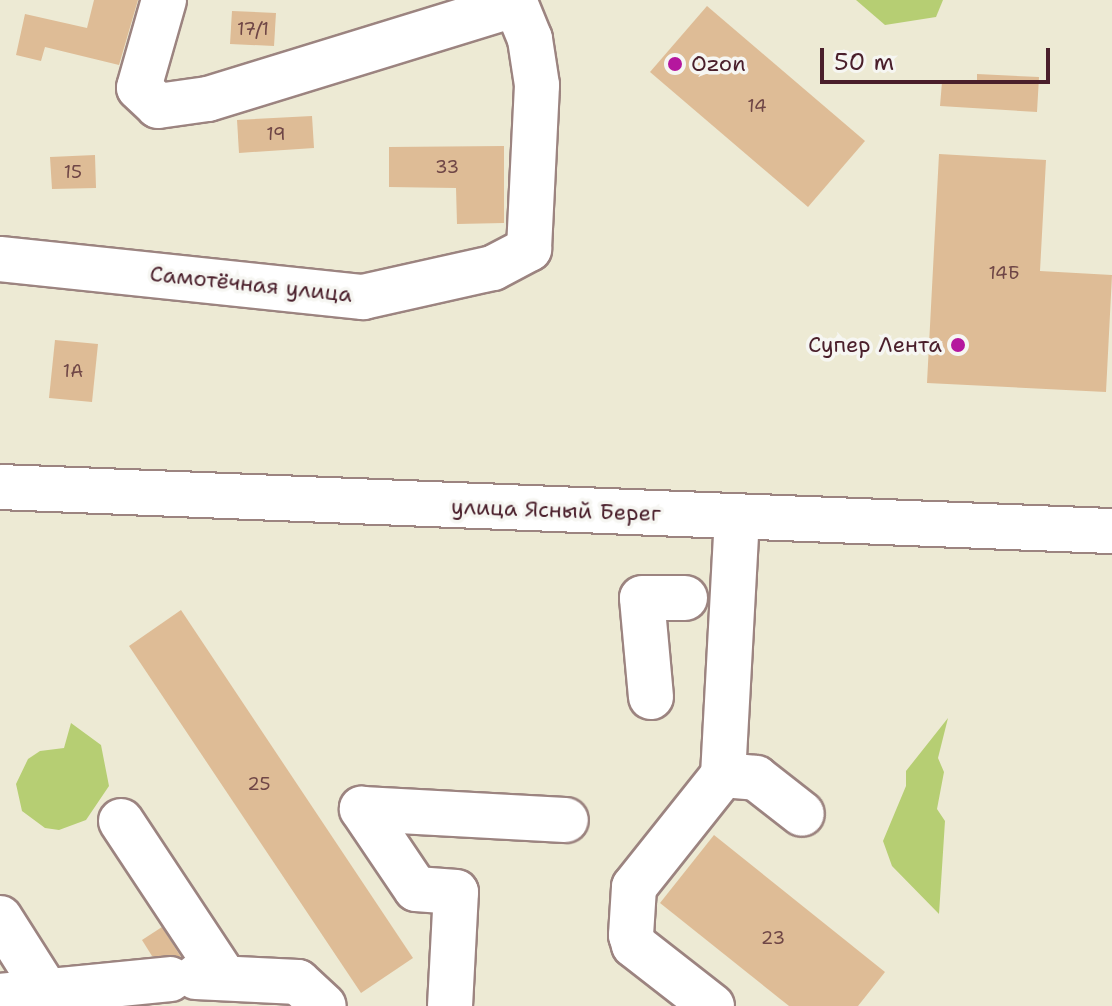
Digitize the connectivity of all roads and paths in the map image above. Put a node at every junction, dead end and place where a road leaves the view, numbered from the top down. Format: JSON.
{"nodes":[{"id":1,"x":164,"y":0,"type":"edge"},
{"id":2,"x":513,"y":2,"type":"edge"},
{"id":3,"x":0,"y":259,"type":"edge"},
{"id":4,"x":0,"y":487,"type":"edge"},
{"id":5,"x":737,"y":517,"type":"junction"},
{"id":6,"x":1112,"y":531,"type":"edge"},
{"id":7,"x":685,"y":598,"type":"dead end"},
{"id":8,"x":651,"y":697,"type":"dead end"},
{"id":9,"x":723,"y":775,"type":"junction"},
{"id":10,"x":802,"y":814,"type":"dead end"},
{"id":11,"x":566,"y":820,"type":"dead end"},
{"id":12,"x":121,"y":821,"type":"dead end"},
{"id":13,"x":0,"y":918,"type":"edge"},
{"id":14,"x":225,"y":978,"type":"junction"},
{"id":15,"x":47,"y":992,"type":"junction"},
{"id":16,"x":0,"y":996,"type":"edge"},
{"id":17,"x":324,"y":1006,"type":"edge"},
{"id":18,"x":450,"y":1006,"type":"edge"},
{"id":19,"x":712,"y":1006,"type":"edge"}],
"edges":[{"from":1,"to":2,"type":"street"},
{"from":2,"to":3,"type":"street","name":"Самотёчная улица"},
{"from":4,"to":5,"type":"street","name":"улица Ясный Берег"},
{"from":5,"to":6,"type":"street","name":"улица Ясный Берег"},
{"from":5,"to":9,"type":"street"},
{"from":7,"to":8,"type":"street"},
{"from":9,"to":10,"type":"street"},
{"from":9,"to":19,"type":"street"},
{"from":11,"to":18,"type":"street"},
{"from":12,"to":14,"type":"street"},
{"from":13,"to":15,"type":"street"},
{"from":14,"to":15,"type":"street"},
{"from":14,"to":17,"type":"street"},
{"from":15,"to":16,"type":"street"}]}
